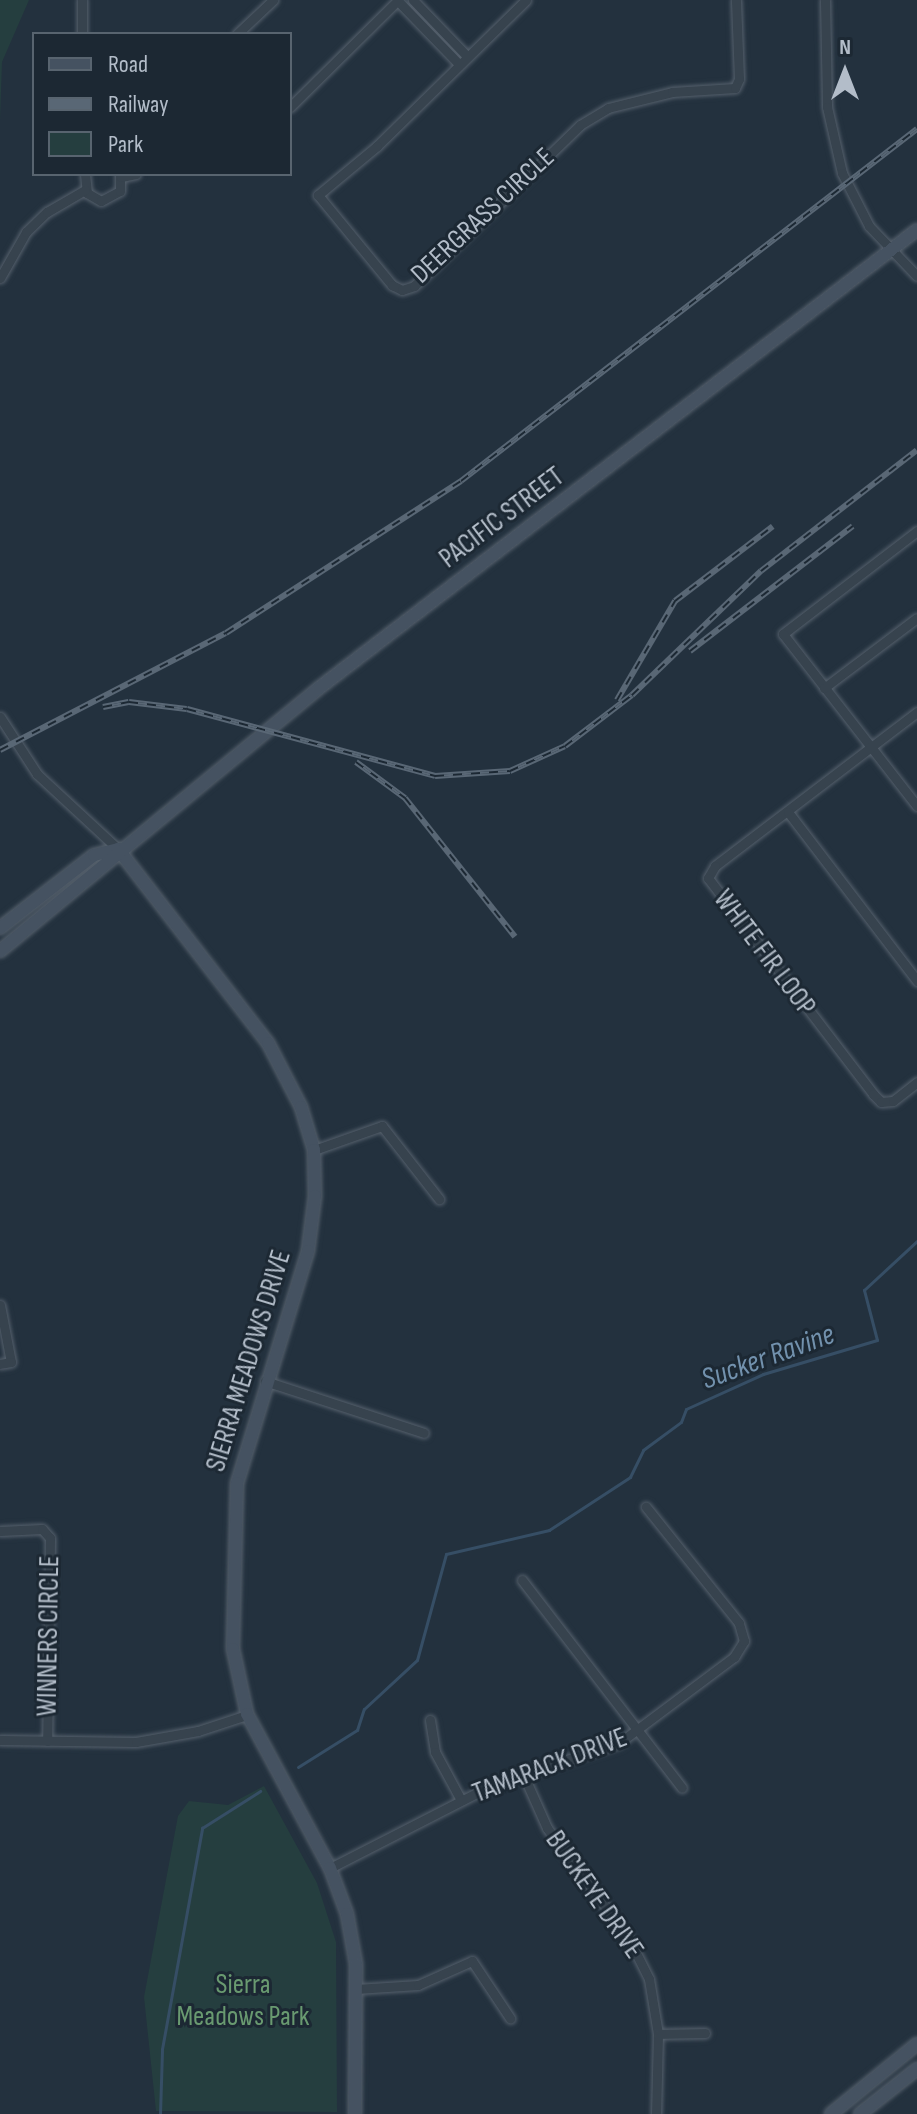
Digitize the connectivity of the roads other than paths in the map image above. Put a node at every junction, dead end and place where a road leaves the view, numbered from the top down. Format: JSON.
{"nodes":[{"id":1,"x":82,"y":0,"type":"edge"},
{"id":2,"x":273,"y":0,"type":"edge"},
{"id":3,"x":398,"y":0,"type":"edge"},
{"id":4,"x":413,"y":0,"type":"edge"},
{"id":5,"x":526,"y":0,"type":"edge"},
{"id":6,"x":736,"y":0,"type":"edge"},
{"id":7,"x":825,"y":0,"type":"edge"},
{"id":8,"x":82,"y":32,"type":"edge"},
{"id":9,"x":239,"y":32,"type":"edge"},
{"id":10,"x":461,"y":58,"type":"junction"},
{"id":11,"x":292,"y":105,"type":"edge"},
{"id":12,"x":85,"y":176,"type":"edge"},
{"id":13,"x":121,"y":176,"type":"edge"},
{"id":14,"x":85,"y":190,"type":"junction"},
{"id":15,"x":917,"y":230,"type":"edge"},
{"id":16,"x":891,"y":250,"type":"junction"},
{"id":17,"x":917,"y":276,"type":"edge"},
{"id":18,"x":0,"y":278,"type":"edge"},
{"id":19,"x":917,"y":531,"type":"edge"},
{"id":20,"x":917,"y":618,"type":"edge"},
{"id":21,"x":824,"y":688,"type":"junction"},
{"id":22,"x":917,"y":712,"type":"edge"},
{"id":23,"x":0,"y":717,"type":"edge"},
{"id":24,"x":869,"y":748,"type":"junction"},
{"id":25,"x":917,"y":806,"type":"edge"},
{"id":26,"x":788,"y":812,"type":"junction"},
{"id":27,"x":118,"y":849,"type":"junction"},
{"id":28,"x":0,"y":928,"type":"edge"},
{"id":29,"x":0,"y":951,"type":"edge"},
{"id":30,"x":917,"y":981,"type":"edge"},
{"id":31,"x":917,"y":1082,"type":"edge"},
{"id":32,"x":314,"y":1150,"type":"junction"},
{"id":33,"x":439,"y":1199,"type":"dead end"},
{"id":34,"x":0,"y":1305,"type":"edge"},
{"id":35,"x":0,"y":1364,"type":"edge"},
{"id":36,"x":265,"y":1381,"type":"junction"},
{"id":37,"x":424,"y":1433,"type":"dead end"},
{"id":38,"x":646,"y":1507,"type":"dead end"},
{"id":39,"x":0,"y":1531,"type":"edge"},
{"id":40,"x":522,"y":1580,"type":"dead end"},
{"id":41,"x":247,"y":1715,"type":"junction"},
{"id":42,"x":430,"y":1720,"type":"dead end"},
{"id":43,"x":639,"y":1731,"type":"junction"},
{"id":44,"x":0,"y":1740,"type":"edge"},
{"id":45,"x":47,"y":1741,"type":"junction"},
{"id":46,"x":523,"y":1774,"type":"junction"},
{"id":47,"x":682,"y":1788,"type":"dead end"},
{"id":48,"x":461,"y":1800,"type":"junction"},
{"id":49,"x":330,"y":1868,"type":"junction"},
{"id":50,"x":356,"y":1989,"type":"junction"},
{"id":51,"x":510,"y":2018,"type":"dead end"},
{"id":52,"x":705,"y":2033,"type":"dead end"},
{"id":53,"x":658,"y":2034,"type":"junction"},
{"id":54,"x":917,"y":2044,"type":"edge"},
{"id":55,"x":917,"y":2069,"type":"edge"},
{"id":56,"x":355,"y":2114,"type":"edge"},
{"id":57,"x":656,"y":2114,"type":"edge"},
{"id":58,"x":831,"y":2114,"type":"edge"},
{"id":59,"x":860,"y":2114,"type":"edge"}],
"edges":[{"from":1,"to":8,"type":"street"},
{"from":2,"to":9,"type":"street"},
{"from":3,"to":10,"type":"street"},
{"from":3,"to":11,"type":"street"},
{"from":4,"to":10,"type":"street"},
{"from":5,"to":10,"type":"street","name":"DEERGRASS CIRCLE"},
{"from":6,"to":10,"type":"street","name":"DEERGRASS CIRCLE"},
{"from":7,"to":16,"type":"street"},
{"from":12,"to":14,"type":"street"},
{"from":13,"to":14,"type":"street"},
{"from":14,"to":18,"type":"street"},
{"from":15,"to":16,"type":"street","name":"PACIFIC STREET"},
{"from":16,"to":17,"type":"street"},
{"from":16,"to":27,"type":"street","name":"PACIFIC STREET"},
{"from":19,"to":21,"type":"street"},
{"from":20,"to":21,"type":"street"},
{"from":21,"to":24,"type":"street"},
{"from":22,"to":24,"type":"street","name":"WHITE FIR LOOP"},
{"from":23,"to":27,"type":"street"},
{"from":24,"to":25,"type":"street"},
{"from":24,"to":26,"type":"street","name":"WHITE FIR LOOP"},
{"from":26,"to":30,"type":"street"},
{"from":26,"to":31,"type":"street","name":"WHITE FIR LOOP"},
{"from":27,"to":28,"type":"street","name":"PACIFIC STREET"},
{"from":27,"to":29,"type":"street","name":"PACIFIC STREET"},
{"from":27,"to":32,"type":"street","name":"SIERRA MEADOWS DRIVE"},
{"from":32,"to":33,"type":"street"},
{"from":32,"to":36,"type":"street","name":"SIERRA MEADOWS DRIVE"},
{"from":34,"to":35,"type":"street"},
{"from":36,"to":37,"type":"street"},
{"from":36,"to":41,"type":"street","name":"SIERRA MEADOWS DRIVE"},
{"from":38,"to":43,"type":"street","name":"TAMARACK DRIVE"},
{"from":39,"to":45,"type":"street","name":"WINNERS CIRCLE"},
{"from":40,"to":43,"type":"street"},
{"from":41,"to":45,"type":"street"},
{"from":41,"to":49,"type":"street","name":"SIERRA MEADOWS DRIVE"},
{"from":42,"to":48,"type":"street"},
{"from":43,"to":46,"type":"street","name":"TAMARACK DRIVE"},
{"from":43,"to":47,"type":"street"},
{"from":44,"to":45,"type":"street"},
{"from":46,"to":48,"type":"street","name":"TAMARACK DRIVE"},
{"from":46,"to":53,"type":"street","name":"BUCKEYE DRIVE"},
{"from":48,"to":49,"type":"street","name":"TAMARACK DRIVE"},
{"from":49,"to":50,"type":"street","name":"SIERRA MEADOWS DRIVE"},
{"from":50,"to":51,"type":"street"},
{"from":50,"to":56,"type":"street","name":"SIERRA MEADOWS DRIVE"},
{"from":52,"to":53,"type":"street"},
{"from":53,"to":57,"type":"street","name":"BUCKEYE DRIVE"},
{"from":54,"to":58,"type":"street"},
{"from":55,"to":59,"type":"street"}]}
